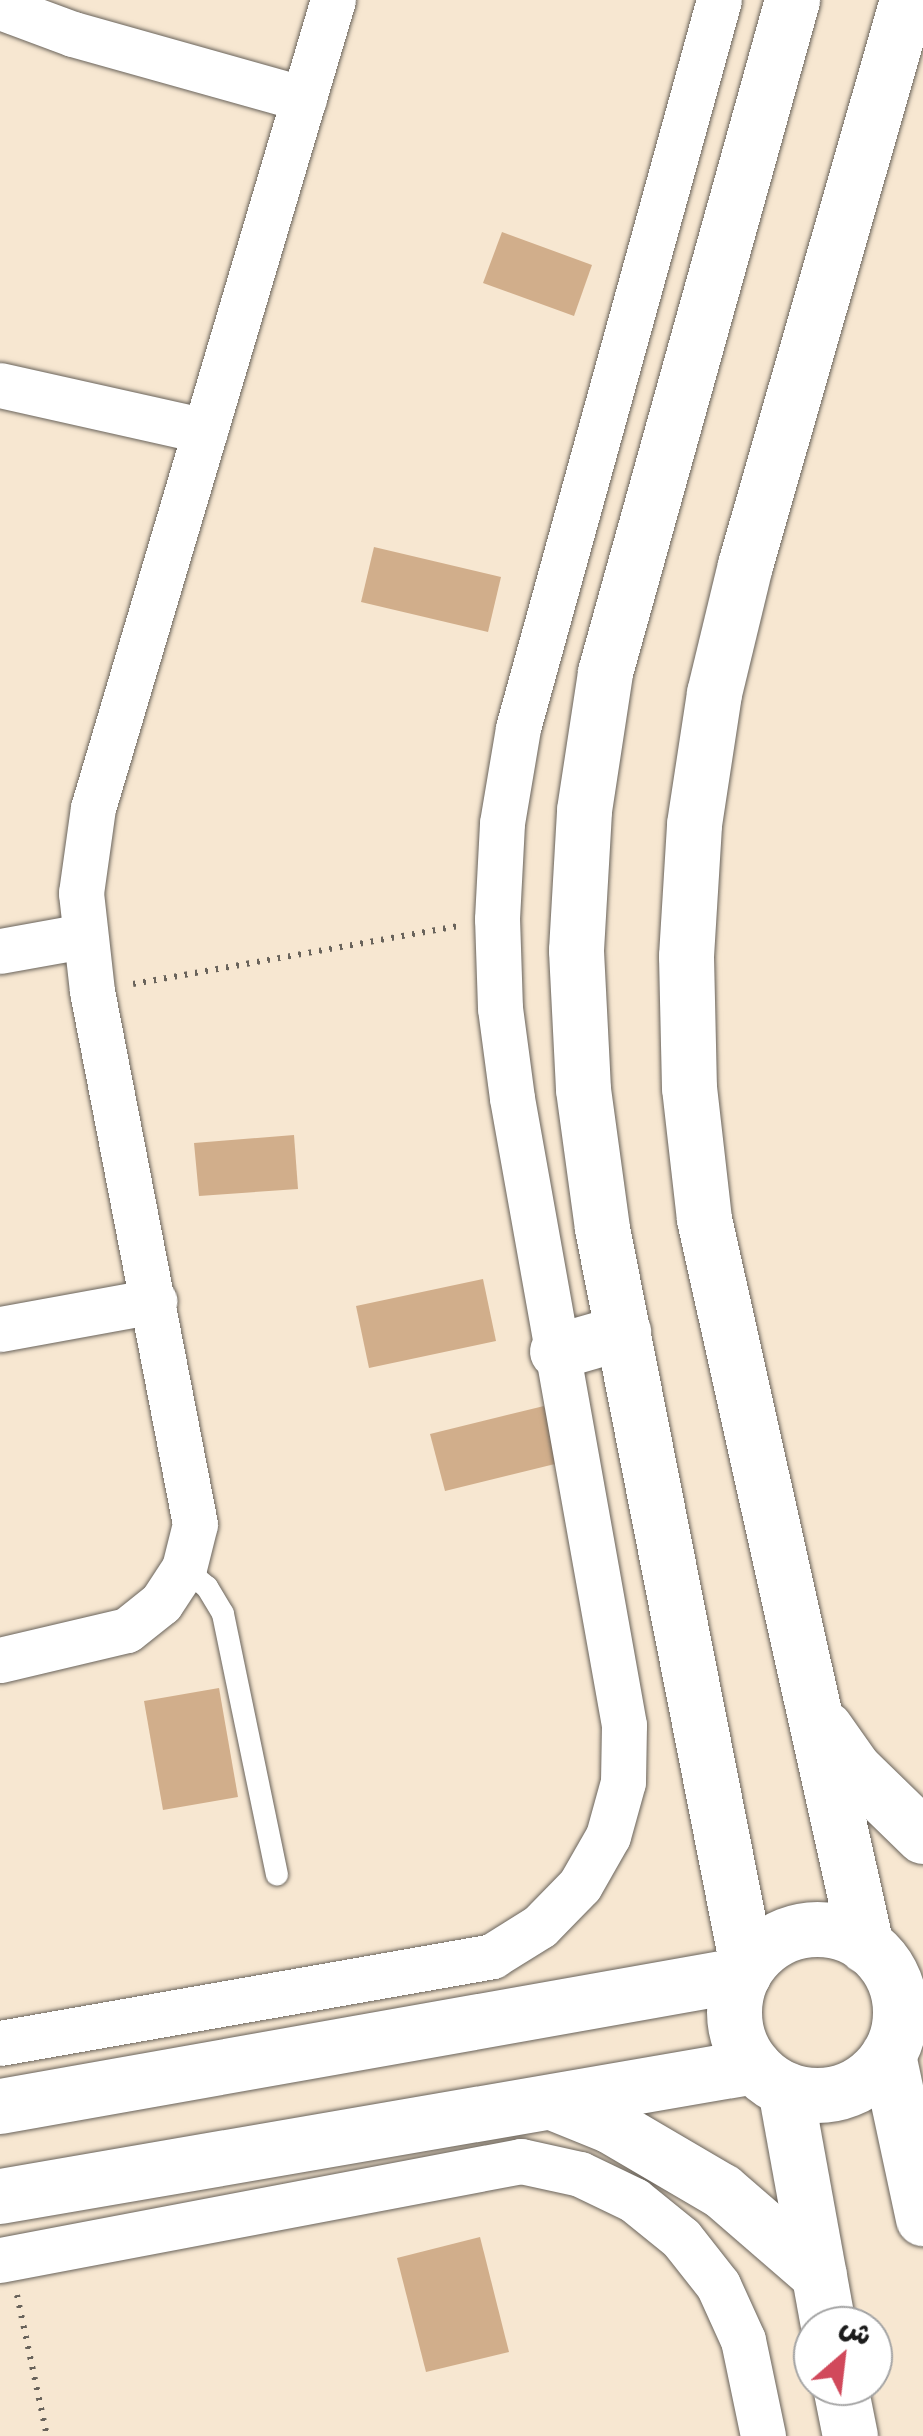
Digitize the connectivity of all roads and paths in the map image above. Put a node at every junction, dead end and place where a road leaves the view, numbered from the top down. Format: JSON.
{"nodes":[{"id":1,"x":334,"y":0,"type":"edge"},
{"id":2,"x":719,"y":0,"type":"edge"},
{"id":3,"x":792,"y":0,"type":"edge"},
{"id":4,"x":907,"y":0,"type":"edge"},
{"id":5,"x":0,"y":7,"type":"edge"},
{"id":6,"x":304,"y":99,"type":"junction"},
{"id":7,"x":0,"y":385,"type":"edge"},
{"id":8,"x":205,"y":431,"type":"junction"},
{"id":9,"x":497,"y":920,"type":"junction"},
{"id":10,"x":83,"y":936,"type":"junction"},
{"id":11,"x":0,"y":950,"type":"edge"},
{"id":12,"x":92,"y":991,"type":"junction"},
{"id":13,"x":154,"y":1301,"type":"junction"},
{"id":14,"x":0,"y":1329,"type":"edge"},
{"id":15,"x":623,"y":1332,"type":"junction"},
{"id":16,"x":558,"y":1351,"type":"junction"},
{"id":17,"x":184,"y":1568,"type":"junction"},
{"id":18,"x":0,"y":1660,"type":"edge"},
{"id":19,"x":816,"y":1716,"type":"junction"},
{"id":20,"x":923,"y":1836,"type":"edge"},
{"id":21,"x":277,"y":1874,"type":"dead end"},
{"id":22,"x":888,"y":1948,"type":"edge"},
{"id":23,"x":745,"y":1970,"type":"junction"},
{"id":24,"x":903,"y":2040,"type":"edge"},
{"id":25,"x":0,"y":2043,"type":"edge"},
{"id":26,"x":769,"y":2077,"type":"junction"},
{"id":27,"x":552,"y":2102,"type":"junction"},
{"id":28,"x":0,"y":2106,"type":"edge"},
{"id":29,"x":0,"y":2196,"type":"edge"},
{"id":30,"x":923,"y":2218,"type":"edge"},
{"id":31,"x":5,"y":2259,"type":"edge"},
{"id":32,"x":824,"y":2300,"type":"edge"},
{"id":33,"x":844,"y":2406,"type":"edge"},
{"id":34,"x":47,"y":2436,"type":"edge"},
{"id":35,"x":764,"y":2436,"type":"edge"},
{"id":36,"x":850,"y":2436,"type":"edge"}],
"edges":[{"from":1,"to":6,"type":"street"},
{"from":2,"to":9,"type":"street"},
{"from":3,"to":15,"type":"street"},
{"from":4,"to":19,"type":"street"},
{"from":5,"to":6,"type":"street"},
{"from":6,"to":8,"type":"street"},
{"from":7,"to":8,"type":"street"},
{"from":8,"to":10,"type":"street"},
{"from":9,"to":12,"type":"path"},
{"from":9,"to":16,"type":"street"},
{"from":10,"to":11,"type":"street"},
{"from":10,"to":12,"type":"street"},
{"from":12,"to":13,"type":"street"},
{"from":13,"to":14,"type":"street"},
{"from":13,"to":17,"type":"street"},
{"from":15,"to":16,"type":"street"},
{"from":15,"to":23,"type":"street"},
{"from":16,"to":25,"type":"street"},
{"from":17,"to":18,"type":"street"},
{"from":17,"to":21,"type":"lane"},
{"from":19,"to":20,"type":"street"},
{"from":19,"to":22,"type":"street"},
{"from":22,"to":23,"type":"street"},
{"from":22,"to":24,"type":"street"},
{"from":23,"to":26,"type":"street"},
{"from":23,"to":28,"type":"street"},
{"from":24,"to":26,"type":"street"},
{"from":24,"to":30,"type":"street"},
{"from":26,"to":27,"type":"street"},
{"from":26,"to":32,"type":"street"},
{"from":27,"to":29,"type":"street"},
{"from":27,"to":32,"type":"street"},
{"from":31,"to":34,"type":"path"},
{"from":31,"to":35,"type":"street"},
{"from":33,"to":36,"type":"street"}]}
